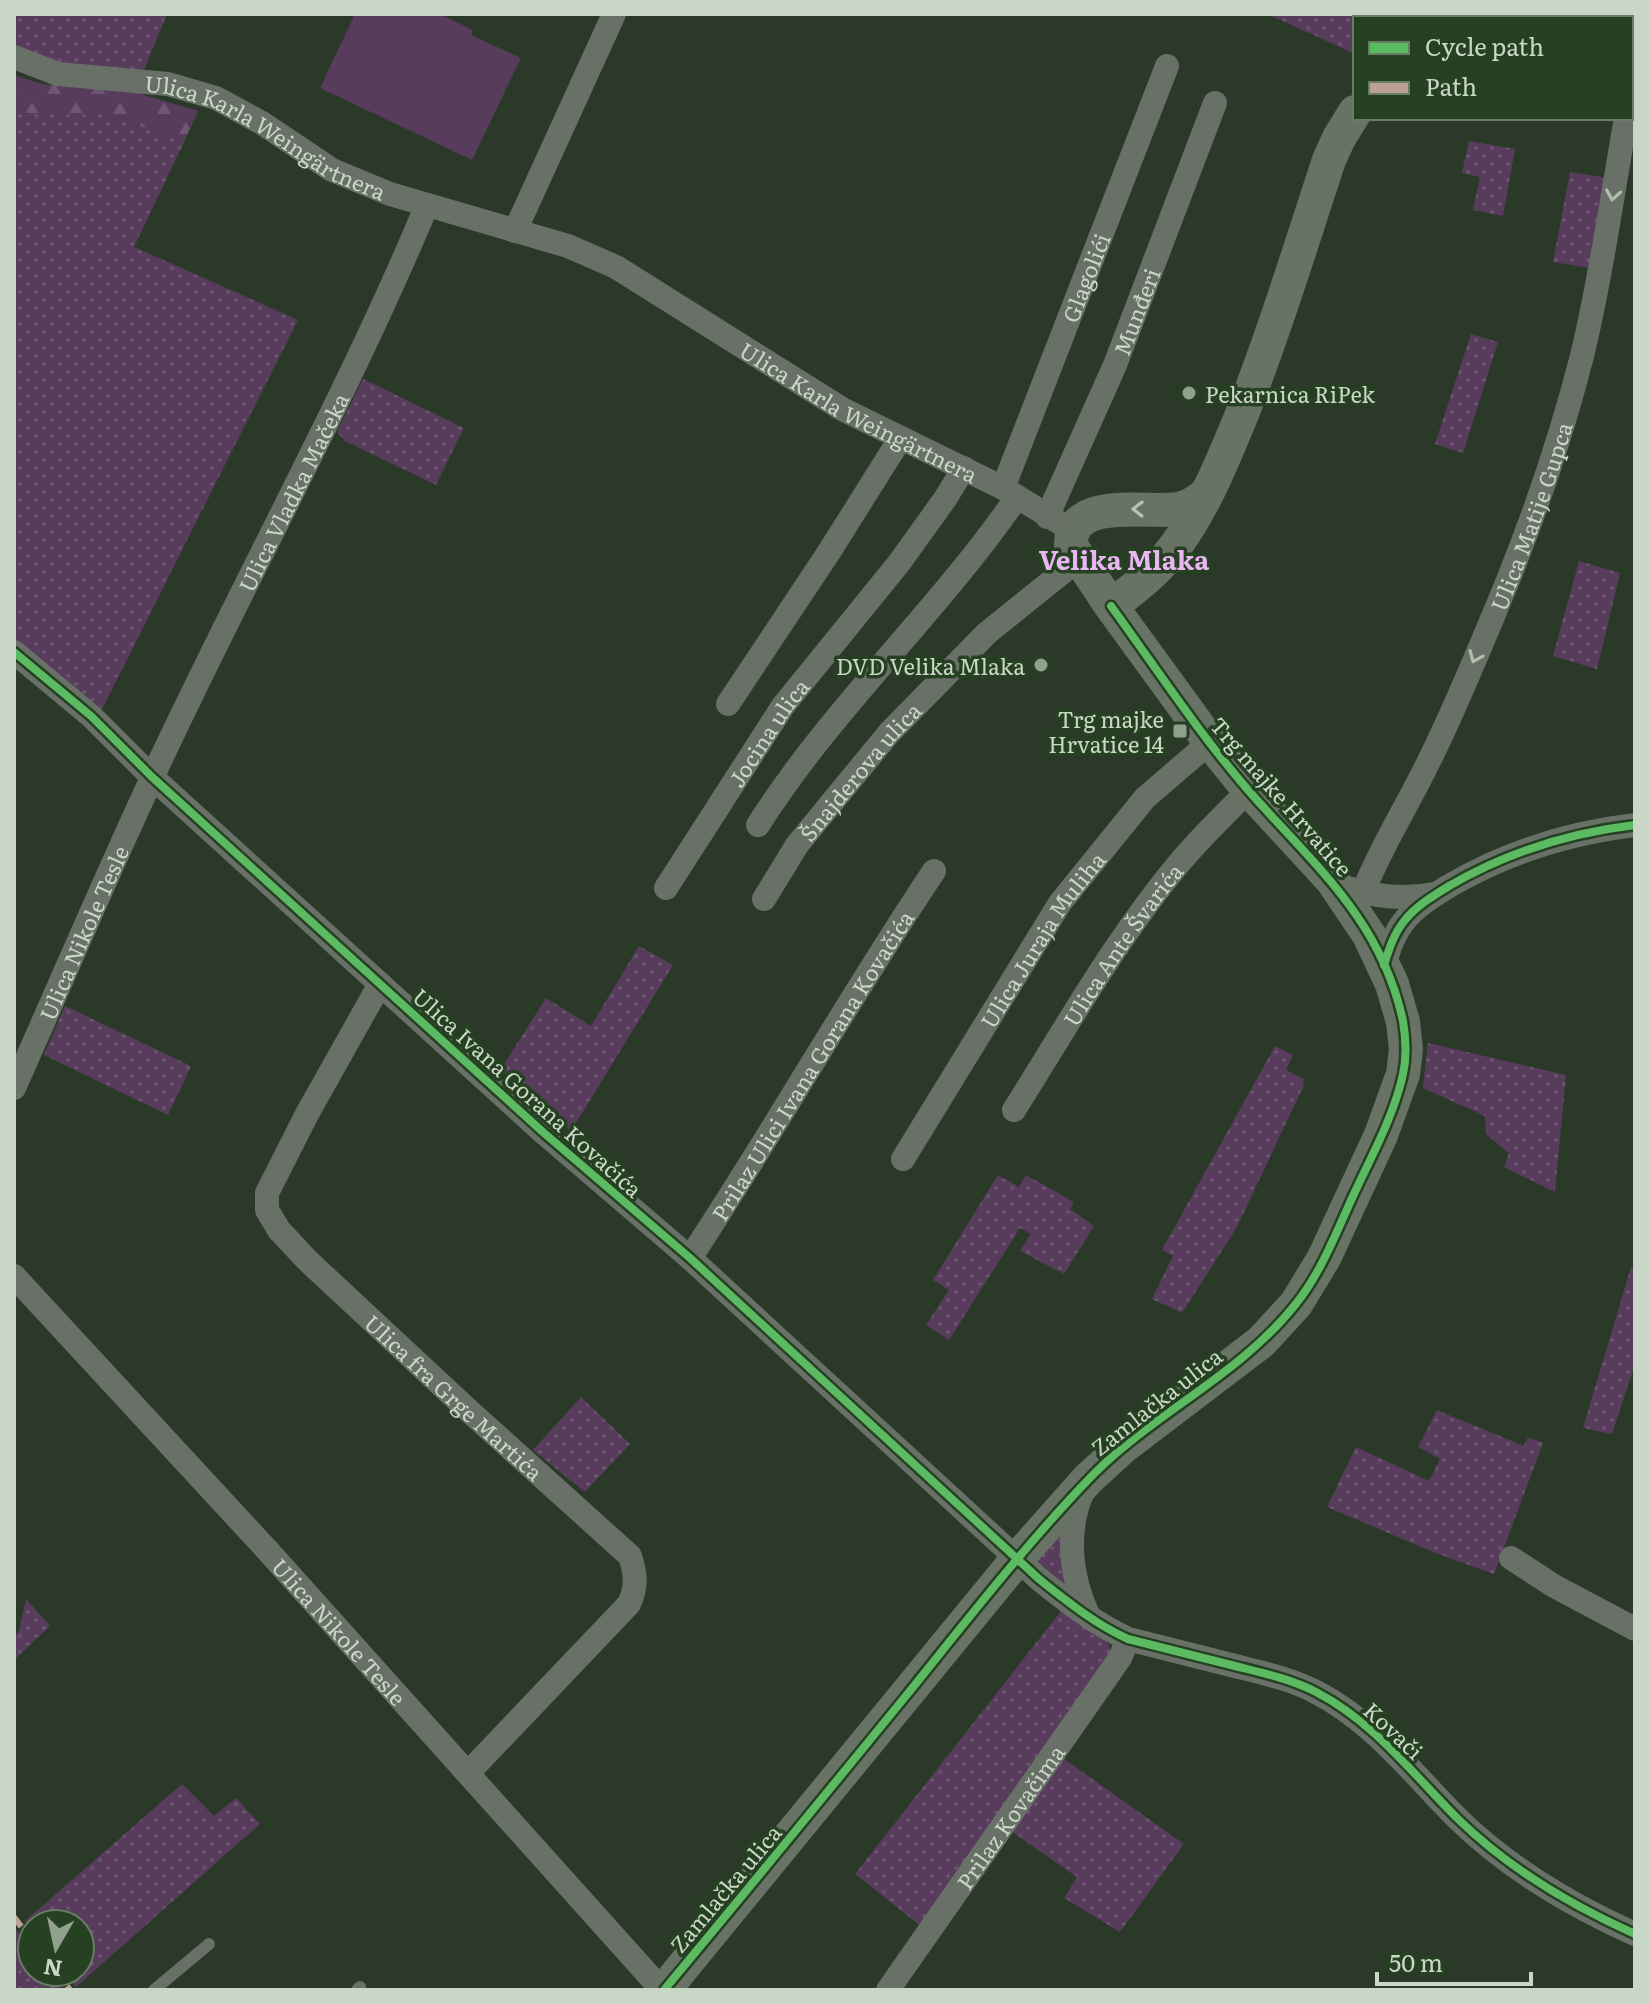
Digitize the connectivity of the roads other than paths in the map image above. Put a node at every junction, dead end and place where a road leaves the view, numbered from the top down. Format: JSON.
{"nodes":[{"id":1,"x":614,"y":14,"type":"edge"},
{"id":2,"x":14,"y":57,"type":"edge"},
{"id":3,"x":1167,"y":66,"type":"dead end"},
{"id":4,"x":1215,"y":103,"type":"dead end"},
{"id":5,"x":1353,"y":115,"type":"edge"},
{"id":6,"x":1626,"y":120,"type":"edge"},
{"id":7,"x":427,"y":205,"type":"junction"},
{"id":8,"x":515,"y":231,"type":"junction"},
{"id":9,"x":900,"y":439,"type":"junction"},
{"id":10,"x":964,"y":468,"type":"junction"},
{"id":11,"x":1010,"y":493,"type":"junction"},
{"id":12,"x":1206,"y":494,"type":"junction"},
{"id":13,"x":1066,"y":536,"type":"junction"},
{"id":14,"x":1111,"y":606,"type":"junction"},
{"id":15,"x":14,"y":652,"type":"edge"},
{"id":16,"x":728,"y":704,"type":"dead end"},
{"id":17,"x":1210,"y":742,"type":"junction"},
{"id":18,"x":152,"y":777,"type":"junction"},
{"id":19,"x":1249,"y":790,"type":"junction"},
{"id":20,"x":758,"y":825,"type":"dead end"},
{"id":21,"x":1635,"y":825,"type":"edge"},
{"id":22,"x":934,"y":871,"type":"dead end"},
{"id":23,"x":1332,"y":880,"type":"junction"},
{"id":24,"x":666,"y":888,"type":"dead end"},
{"id":25,"x":1363,"y":892,"type":"junction"},
{"id":26,"x":1436,"y":893,"type":"junction"},
{"id":27,"x":764,"y":899,"type":"dead end"},
{"id":28,"x":1384,"y":965,"type":"junction"},
{"id":29,"x":380,"y":984,"type":"junction"},
{"id":30,"x":1403,"y":1022,"type":"joint"},
{"id":31,"x":14,"y":1088,"type":"edge"},
{"id":32,"x":1014,"y":1110,"type":"dead end"},
{"id":33,"x":903,"y":1159,"type":"dead end"},
{"id":34,"x":690,"y":1258,"type":"junction"},
{"id":35,"x":14,"y":1276,"type":"edge"},
{"id":36,"x":1088,"y":1479,"type":"junction"},
{"id":37,"x":1018,"y":1558,"type":"junction"},
{"id":38,"x":1511,"y":1558,"type":"dead end"},
{"id":39,"x":1090,"y":1618,"type":"junction"},
{"id":40,"x":1635,"y":1629,"type":"edge"},
{"id":41,"x":1128,"y":1639,"type":"junction"},
{"id":42,"x":468,"y":1773,"type":"junction"},
{"id":43,"x":1635,"y":1934,"type":"edge"},
{"id":44,"x":209,"y":1944,"type":"dead end"},
{"id":45,"x":154,"y":1990,"type":"edge"},
{"id":46,"x":663,"y":1990,"type":"edge"},
{"id":47,"x":888,"y":1990,"type":"edge"}],
"edges":[{"from":1,"to":8,"type":"street"},
{"from":2,"to":7,"type":"street","name":"Ulica Karla Weingärtnera"},
{"from":3,"to":11,"type":"street","name":"Glagolići"},
{"from":4,"to":13,"type":"street","name":"Munđeri"},
{"from":5,"to":12,"type":"street"},
{"from":6,"to":25,"type":"street","name":"Ulica Matije Gupca","one_way":true},
{"from":7,"to":8,"type":"street","name":"Ulica Karla Weingärtnera"},
{"from":7,"to":18,"type":"street","name":"Ulica Vladka Mačeka"},
{"from":8,"to":9,"type":"street","name":"Ulica Karla Weingärtnera"},
{"from":9,"to":10,"type":"street","name":"Ulica Karla Weingärtnera"},
{"from":9,"to":16,"type":"street"},
{"from":10,"to":11,"type":"street","name":"Ulica Karla Weingärtnera"},
{"from":10,"to":24,"type":"street","name":"Jocina ulica"},
{"from":11,"to":13,"type":"street","name":"Ulica Karla Weingärtnera"},
{"from":11,"to":20,"type":"street","name":"Glagolići"},
{"from":12,"to":13,"type":"street","one_way":true},
{"from":12,"to":14,"type":"street"},
{"from":13,"to":14,"type":"street","name":"Trg majke Hrvatice"},
{"from":13,"to":27,"type":"street","name":"Šnajderova ulica"},
{"from":14,"to":17,"type":"street","name":"Trg majke Hrvatice"},
{"from":15,"to":18,"type":"street","name":"Ulica Ivana Gorana Kovačića"},
{"from":17,"to":19,"type":"street","name":"Trg majke Hrvatice"},
{"from":17,"to":33,"type":"street","name":"Ulica Juraja Muliha"},
{"from":18,"to":29,"type":"street","name":"Ulica Ivana Gorana Kovačića"},
{"from":18,"to":31,"type":"street","name":"Ulica Nikole Tesle"},
{"from":19,"to":23,"type":"street","name":"Trg majke Hrvatice"},
{"from":19,"to":32,"type":"street","name":"Ulica Ante Švarića"},
{"from":21,"to":26,"type":"street"},
{"from":22,"to":34,"type":"street","name":"Prilaz Ulici Ivana Gorana Kovačića"},
{"from":23,"to":25,"type":"street"},
{"from":23,"to":28,"type":"street","name":"Trg majke Hrvatice"},
{"from":25,"to":26,"type":"street"},
{"from":26,"to":28,"type":"street"},
{"from":28,"to":30,"type":"street","name":"Trg majke Hrvatice"},
{"from":29,"to":34,"type":"street","name":"Ulica Ivana Gorana Kovačića"},
{"from":29,"to":42,"type":"street","name":"Ulica fra Grge Martića"},
{"from":30,"to":36,"type":"street","name":"Zamlačka ulica"},
{"from":34,"to":37,"type":"street","name":"Ulica Ivana Gorana Kovačića"},
{"from":35,"to":42,"type":"street","name":"Ulica Nikole Tesle"},
{"from":36,"to":37,"type":"street","name":"Zamlačka ulica"},
{"from":36,"to":39,"type":"street"},
{"from":37,"to":39,"type":"street","name":"Kovači"},
{"from":37,"to":46,"type":"street","name":"Zamlačka ulica"},
{"from":38,"to":40,"type":"street"},
{"from":39,"to":41,"type":"street","name":"Kovači"},
{"from":41,"to":43,"type":"street","name":"Kovači"},
{"from":41,"to":47,"type":"street","name":"Prilaz Kovačima"},
{"from":42,"to":46,"type":"street","name":"Ulica Nikole Tesle"},
{"from":44,"to":45,"type":"lane"}]}
